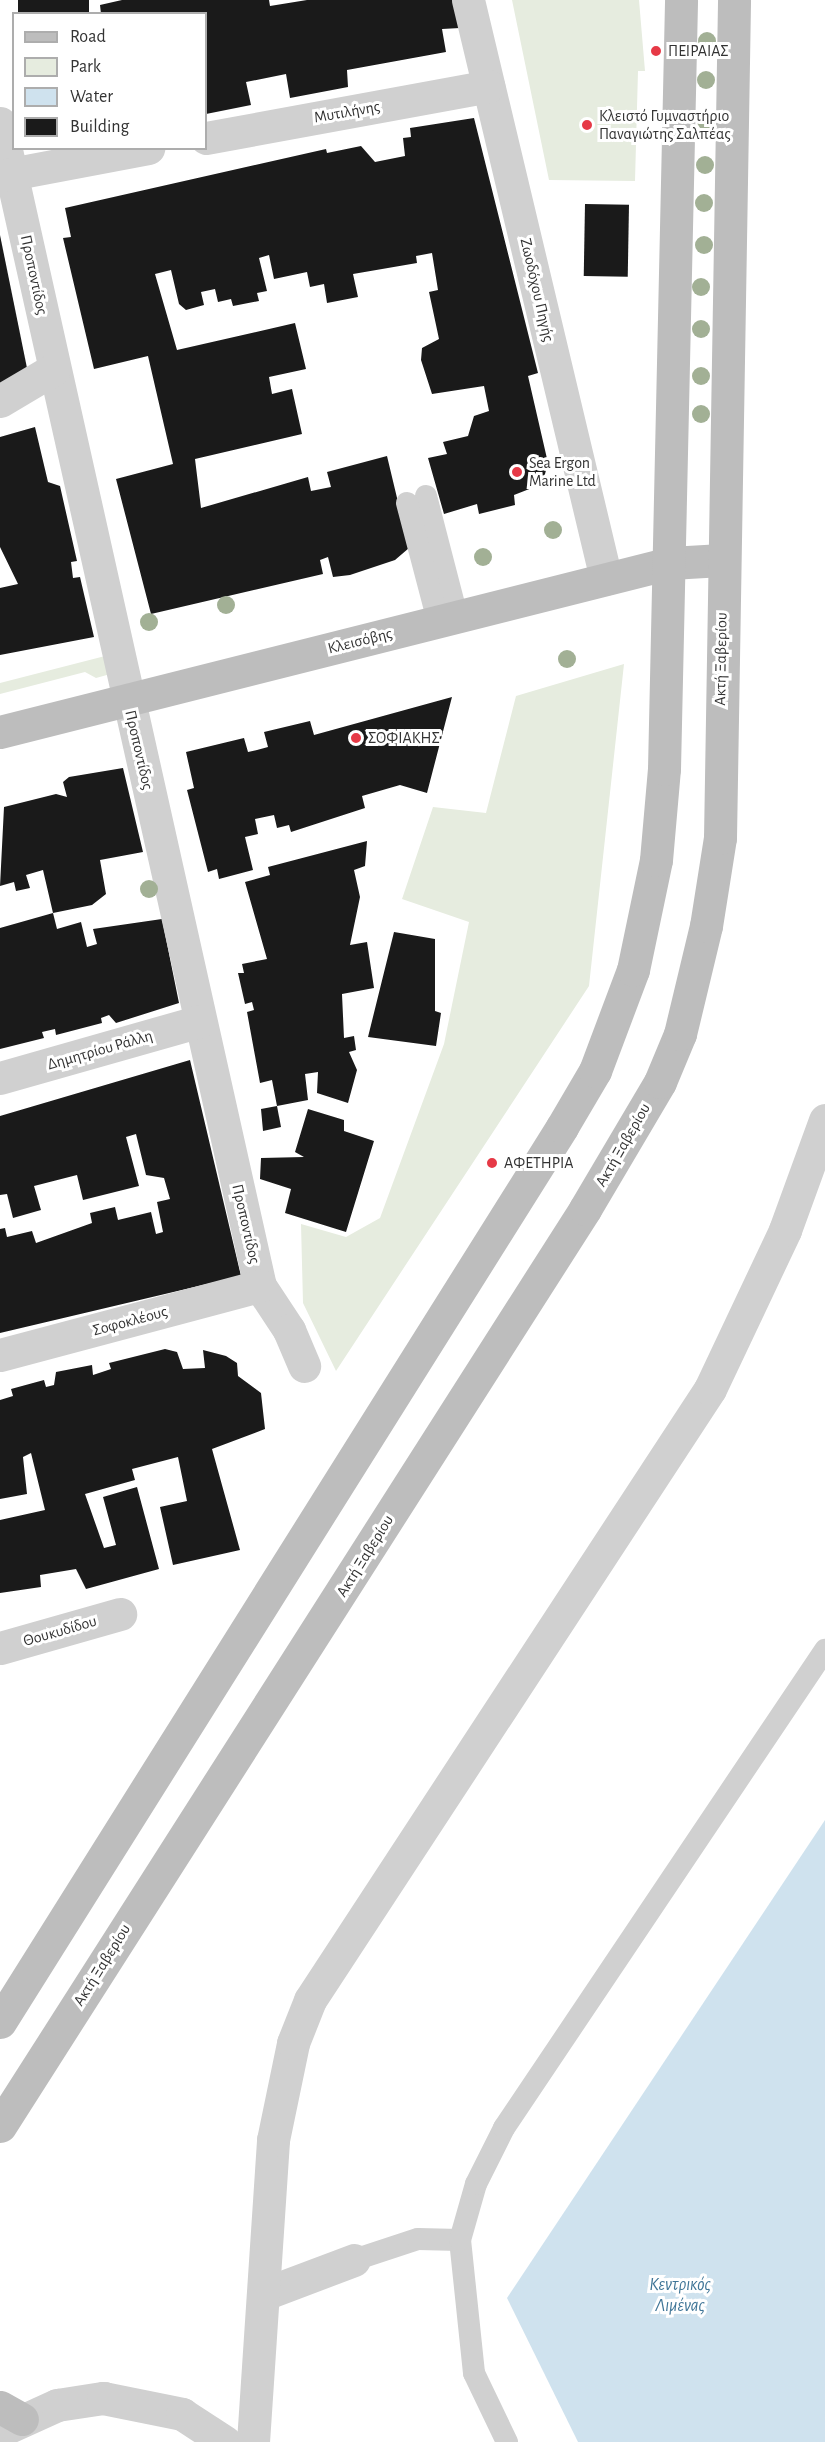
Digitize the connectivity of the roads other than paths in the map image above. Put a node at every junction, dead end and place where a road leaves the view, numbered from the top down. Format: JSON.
{"nodes":[{"id":1,"x":468,"y":0,"type":"edge"},
{"id":2,"x":681,"y":0,"type":"edge"},
{"id":3,"x":734,"y":0,"type":"edge"},
{"id":4,"x":488,"y":86,"type":"junction"},
{"id":5,"x":0,"y":123,"type":"edge"},
{"id":6,"x":207,"y":138,"type":"edge"},
{"id":7,"x":137,"y":150,"type":"edge"},
{"id":8,"x":6,"y":175,"type":"edge"},
{"id":9,"x":54,"y":369,"type":"junction"},
{"id":10,"x":0,"y":401,"type":"edge"},
{"id":11,"x":417,"y":499,"type":"dead end"},
{"id":12,"x":722,"y":560,"type":"junction"},
{"id":13,"x":670,"y":563,"type":"junction"},
{"id":14,"x":606,"y":579,"type":"junction"},
{"id":15,"x":448,"y":619,"type":"junction"},
{"id":16,"x":128,"y":698,"type":"junction"},
{"id":17,"x":0,"y":732,"type":"edge"},
{"id":18,"x":200,"y":1021,"type":"junction"},
{"id":19,"x":0,"y":1078,"type":"edge"},
{"id":20,"x":825,"y":1120,"type":"edge"},
{"id":21,"x":260,"y":1286,"type":"junction"},
{"id":22,"x":0,"y":1355,"type":"edge"},
{"id":23,"x":304,"y":1366,"type":"dead end"},
{"id":24,"x":120,"y":1614,"type":"dead end"},
{"id":25,"x":0,"y":1648,"type":"edge"},
{"id":26,"x":825,"y":1650,"type":"edge"},
{"id":27,"x":0,"y":2022,"type":"edge"},
{"id":28,"x":0,"y":2127,"type":"edge"},
{"id":29,"x":460,"y":2240,"type":"junction"},
{"id":30,"x":354,"y":2260,"type":"joint"},
{"id":31,"x":264,"y":2294,"type":"junction"},
{"id":32,"x":7,"y":2419,"type":"edge"},
{"id":33,"x":225,"y":2442,"type":"edge"},
{"id":34,"x":253,"y":2442,"type":"edge"},
{"id":35,"x":507,"y":2442,"type":"edge"}],
"edges":[{"from":1,"to":4,"type":"street","name":"Ζωοδόχου Πηγής"},
{"from":2,"to":13,"type":"main road"},
{"from":3,"to":12,"type":"main road","name":"Ακτή Ξαβερίου"},
{"from":4,"to":6,"type":"street","name":"Μυτιλήνης"},
{"from":4,"to":14,"type":"street","name":"Ζωοδόχου Πηγής"},
{"from":5,"to":8,"type":"street","name":"Προποντίδος"},
{"from":7,"to":8,"type":"street"},
{"from":8,"to":9,"type":"street","name":"Προποντίδος"},
{"from":9,"to":10,"type":"street"},
{"from":9,"to":16,"type":"street","name":"Προποντίδος"},
{"from":11,"to":15,"type":"lane"},
{"from":12,"to":13,"type":"main road","name":"Κλεισόβης"},
{"from":12,"to":28,"type":"main road","name":"Ακτή Ξαβερίου"},
{"from":13,"to":14,"type":"main road","name":"Κλεισόβης"},
{"from":13,"to":27,"type":"main road"},
{"from":14,"to":15,"type":"main road","name":"Κλεισόβης"},
{"from":15,"to":16,"type":"main road","name":"Κλεισόβης"},
{"from":16,"to":17,"type":"main road","name":"Κλεισόβης"},
{"from":16,"to":18,"type":"street","name":"Προποντίδος"},
{"from":18,"to":19,"type":"street","name":"Δημητρίου Ράλλη"},
{"from":18,"to":21,"type":"street","name":"Προποντίδος"},
{"from":20,"to":31,"type":"street"},
{"from":21,"to":22,"type":"street","name":"Σοφοκλέους"},
{"from":21,"to":23,"type":"street","name":"Προποντίδος"},
{"from":24,"to":25,"type":"street","name":"Θουκυδίδου"},
{"from":26,"to":29,"type":"lane"},
{"from":29,"to":30,"type":"lane"},
{"from":29,"to":35,"type":"lane"},
{"from":30,"to":31,"type":"street"},
{"from":31,"to":34,"type":"street"},
{"from":32,"to":33,"type":"street"}]}
